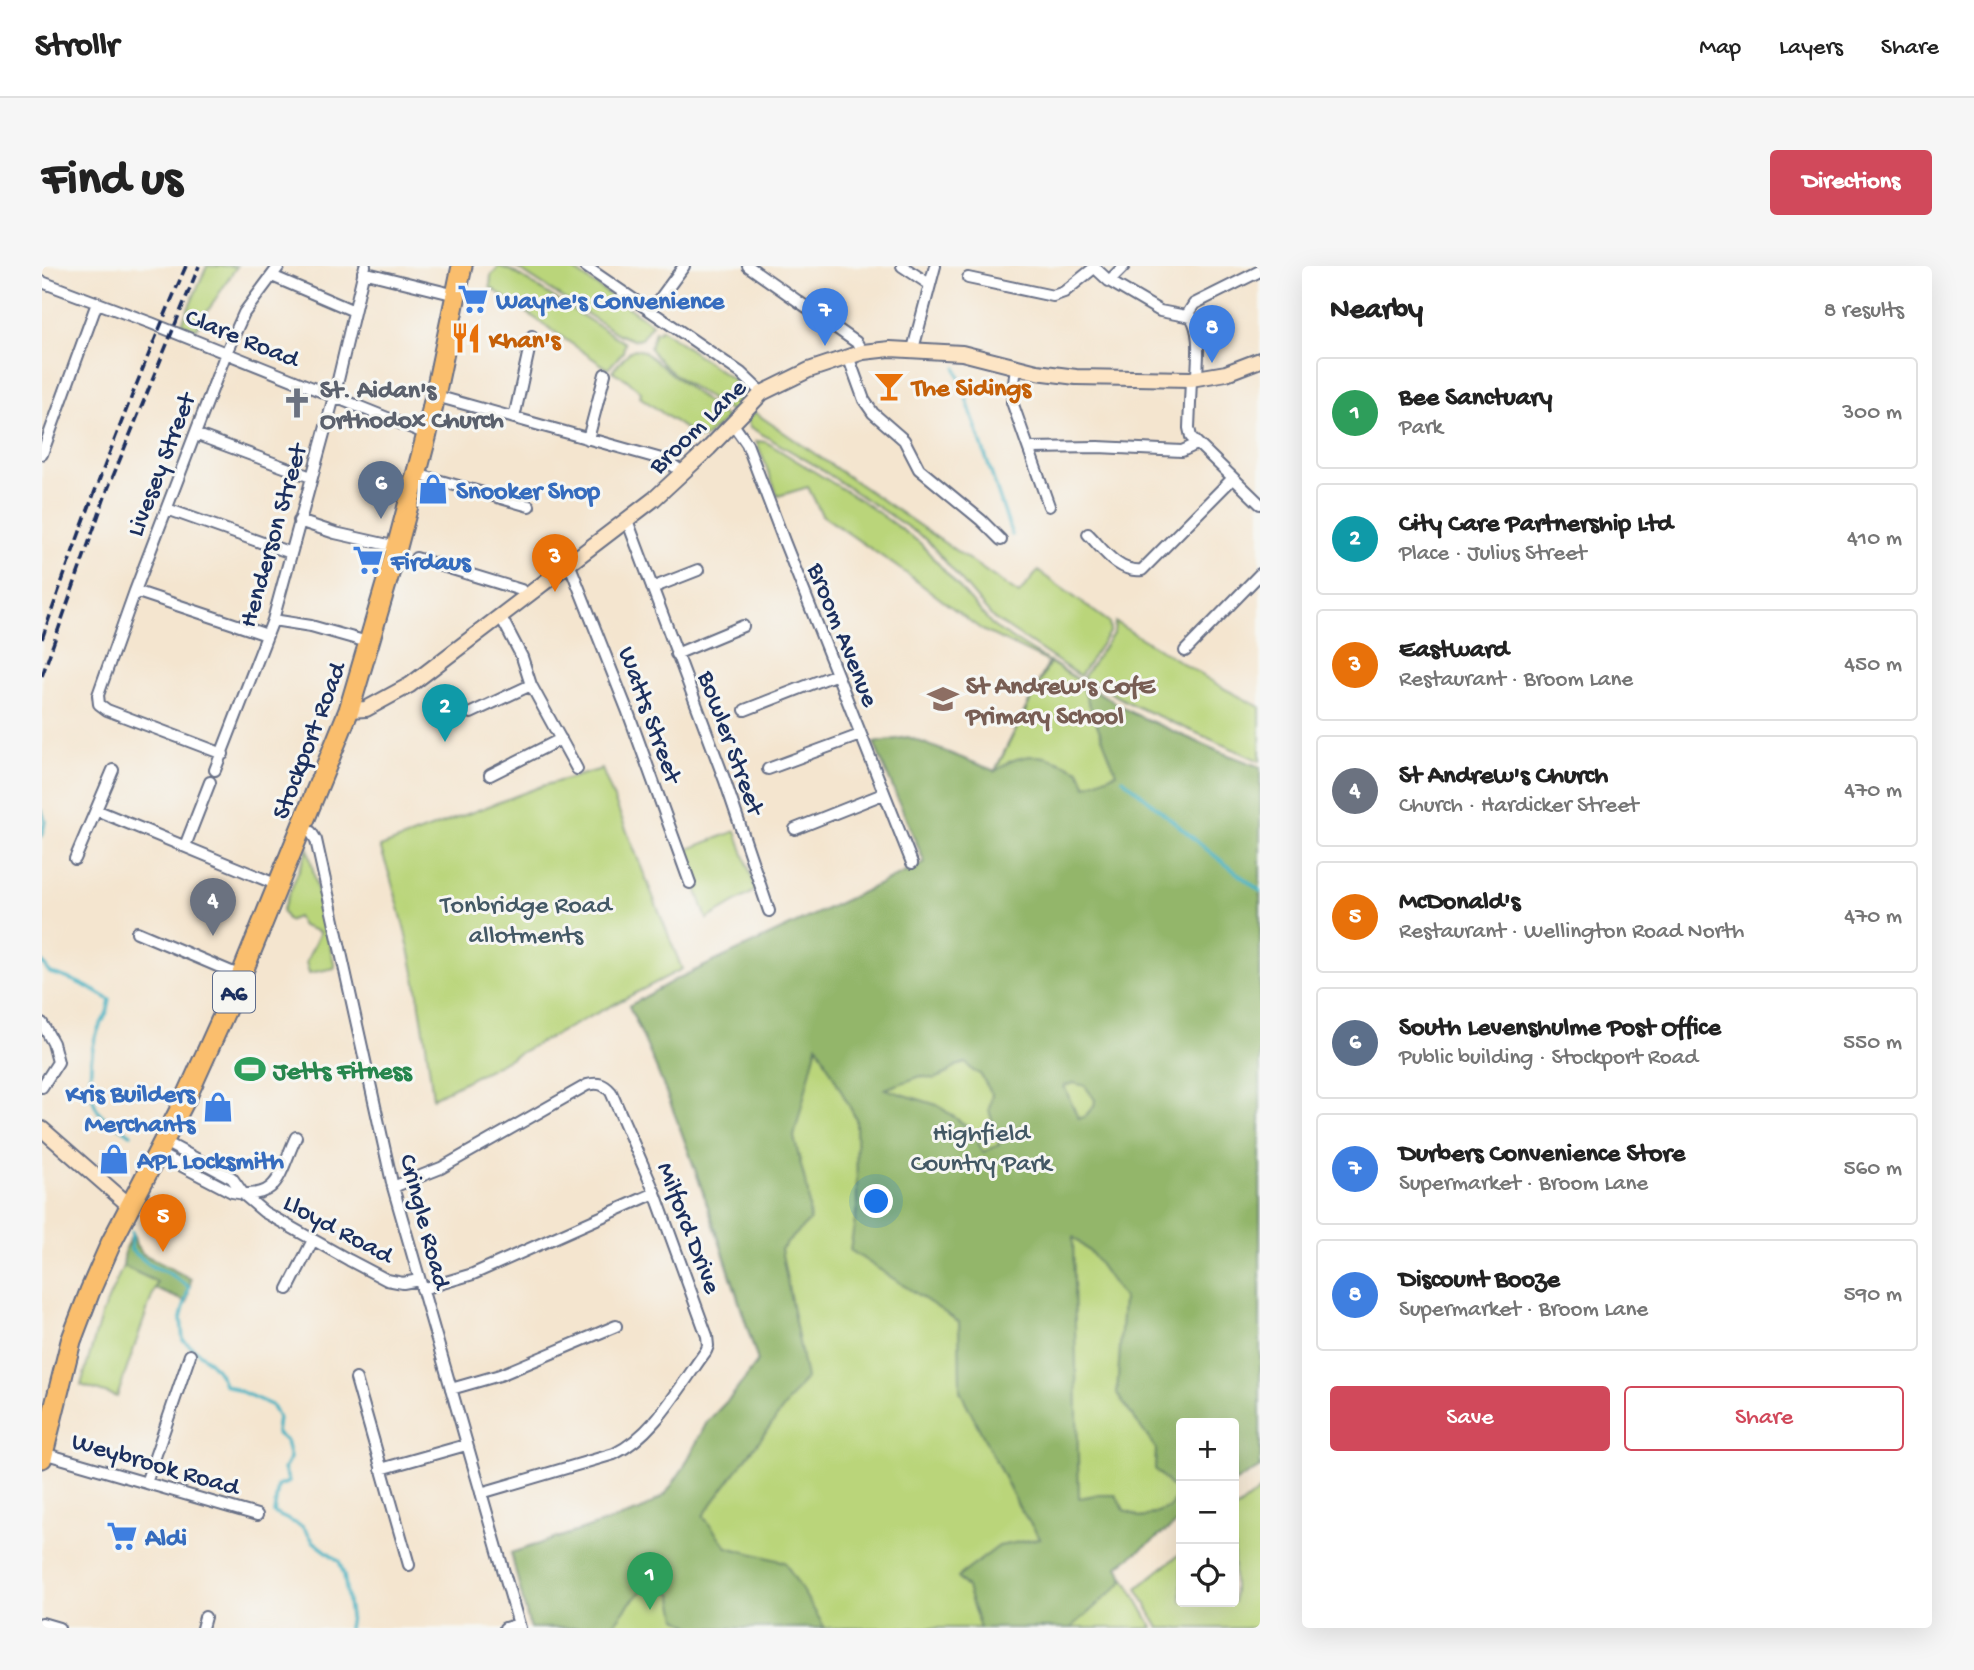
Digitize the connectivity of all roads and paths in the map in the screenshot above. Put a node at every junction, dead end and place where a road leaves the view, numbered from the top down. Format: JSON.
{"nodes":[{"id":1,"x":279,"y":266,"type":"edge"},
{"id":2,"x":462,"y":266,"type":"edge"},
{"id":3,"x":585,"y":266,"type":"edge"},
{"id":4,"x":684,"y":266,"type":"edge"},
{"id":5,"x":748,"y":266,"type":"edge"},
{"id":6,"x":902,"y":266,"type":"edge"},
{"id":7,"x":935,"y":266,"type":"edge"},
{"id":8,"x":1124,"y":266,"type":"edge"},
{"id":9,"x":1093,"y":267,"type":"edge"},
{"id":10,"x":364,"y":269,"type":"edge"},
{"id":11,"x":1260,"y":271,"type":"edge"},
{"id":12,"x":272,"y":276,"type":"junction"},
{"id":13,"x":968,"y":278,"type":"dead end"},
{"id":14,"x":1109,"y":281,"type":"junction"},
{"id":15,"x":42,"y":282,"type":"edge"},
{"id":16,"x":929,"y":284,"type":"junction"},
{"id":17,"x":456,"y":295,"type":"junction"},
{"id":18,"x":97,"y":303,"type":"junction"},
{"id":19,"x":354,"y":311,"type":"junction"},
{"id":20,"x":651,"y":311,"type":"junction"},
{"id":21,"x":1187,"y":315,"type":"junction"},
{"id":22,"x":532,"y":336,"type":"dead end"},
{"id":23,"x":913,"y":349,"type":"junction"},
{"id":24,"x":863,"y":352,"type":"junction"},
{"id":25,"x":226,"y":353,"type":"junction"},
{"id":26,"x":848,"y":356,"type":"junction"},
{"id":27,"x":1260,"y":360,"type":"edge"},
{"id":28,"x":1016,"y":366,"type":"junction"},
{"id":29,"x":605,"y":374,"type":"dead end"},
{"id":30,"x":1194,"y":379,"type":"junction"},
{"id":31,"x":436,"y":396,"type":"junction"},
{"id":32,"x":334,"y":397,"type":"junction"},
{"id":33,"x":757,"y":398,"type":"junction"},
{"id":34,"x":514,"y":418,"type":"junction"},
{"id":35,"x":731,"y":426,"type":"junction"},
{"id":36,"x":195,"y":434,"type":"junction"},
{"id":37,"x":427,"y":434,"type":"junction"},
{"id":38,"x":588,"y":439,"type":"junction"},
{"id":39,"x":1197,"y":444,"type":"junction"},
{"id":40,"x":1030,"y":448,"type":"junction"},
{"id":41,"x":42,"y":454,"type":"edge"},
{"id":42,"x":684,"y":473,"type":"junction"},
{"id":43,"x":416,"y":474,"type":"junction"},
{"id":44,"x":311,"y":477,"type":"junction"},
{"id":45,"x":1233,"y":478,"type":"junction"},
{"id":46,"x":1260,"y":504,"type":"edge"},
{"id":47,"x":529,"y":506,"type":"dead end"},
{"id":48,"x":1049,"y":506,"type":"dead end"},
{"id":49,"x":167,"y":509,"type":"junction"},
{"id":50,"x":627,"y":520,"type":"junction"},
{"id":51,"x":299,"y":522,"type":"junction"},
{"id":52,"x":1087,"y":534,"type":"dead end"},
{"id":53,"x":1001,"y":540,"type":"dead end"},
{"id":54,"x":397,"y":547,"type":"junction"},
{"id":55,"x":291,"y":553,"type":"junction"},
{"id":56,"x":416,"y":558,"type":"dead end"},
{"id":57,"x":569,"y":563,"type":"junction"},
{"id":58,"x":698,"y":570,"type":"dead end"},
{"id":59,"x":1260,"y":574,"type":"edge"},
{"id":60,"x":652,"y":589,"type":"junction"},
{"id":61,"x":135,"y":591,"type":"junction"},
{"id":62,"x":526,"y":596,"type":"junction"},
{"id":63,"x":500,"y":615,"type":"junction"},
{"id":64,"x":273,"y":620,"type":"junction"},
{"id":65,"x":743,"y":626,"type":"dead end"},
{"id":66,"x":267,"y":635,"type":"junction"},
{"id":67,"x":370,"y":643,"type":"junction"},
{"id":68,"x":1185,"y":652,"type":"dead end"},
{"id":69,"x":676,"y":654,"type":"junction"},
{"id":70,"x":837,"y":674,"type":"junction"},
{"id":71,"x":531,"y":685,"type":"junction"},
{"id":72,"x":349,"y":710,"type":"junction"},
{"id":73,"x":745,"y":710,"type":"dead end"},
{"id":74,"x":471,"y":713,"type":"dead end"},
{"id":75,"x":860,"y":735,"type":"junction"},
{"id":76,"x":561,"y":739,"type":"junction"},
{"id":77,"x":223,"y":754,"type":"junction"},
{"id":78,"x":577,"y":769,"type":"dead end"},
{"id":79,"x":768,"y":769,"type":"dead end"},
{"id":80,"x":113,"y":770,"type":"dead end"},
{"id":81,"x":215,"y":770,"type":"dead end"},
{"id":82,"x":489,"y":775,"type":"dead end"},
{"id":83,"x":210,"y":782,"type":"dead end"},
{"id":84,"x":884,"y":794,"type":"junction"},
{"id":85,"x":96,"y":810,"type":"junction"},
{"id":86,"x":303,"y":828,"type":"junction"},
{"id":87,"x":795,"y":829,"type":"dead end"},
{"id":88,"x":185,"y":846,"type":"junction"},
{"id":89,"x":75,"y":859,"type":"dead end"},
{"id":90,"x":912,"y":863,"type":"dead end"},
{"id":91,"x":690,"y":883,"type":"dead end"},
{"id":92,"x":278,"y":885,"type":"junction"},
{"id":93,"x":769,"y":911,"type":"dead end"},
{"id":94,"x":137,"y":932,"type":"dead end"},
{"id":95,"x":242,"y":976,"type":"junction"},
{"id":96,"x":42,"y":1023,"type":"edge"},
{"id":97,"x":42,"y":1087,"type":"edge"},
{"id":98,"x":42,"y":1129,"type":"edge"},
{"id":99,"x":296,"y":1137,"type":"dead end"},
{"id":100,"x":160,"y":1147,"type":"junction"},
{"id":101,"x":393,"y":1187,"type":"junction"},
{"id":102,"x":655,"y":1193,"type":"junction"},
{"id":103,"x":244,"y":1195,"type":"junction"},
{"id":104,"x":130,"y":1206,"type":"junction"},
{"id":105,"x":313,"y":1240,"type":"junction"},
{"id":106,"x":420,"y":1284,"type":"junction"},
{"id":107,"x":288,"y":1289,"type":"dead end"},
{"id":108,"x":616,"y":1326,"type":"dead end"},
{"id":109,"x":190,"y":1355,"type":"dead end"},
{"id":110,"x":356,"y":1379,"type":"dead end"},
{"id":111,"x":451,"y":1389,"type":"junction"},
{"id":112,"x":466,"y":1445,"type":"junction"},
{"id":113,"x":43,"y":1455,"type":"edge"},
{"id":114,"x":381,"y":1469,"type":"junction"},
{"id":115,"x":146,"y":1483,"type":"junction"},
{"id":116,"x":481,"y":1493,"type":"junction"},
{"id":117,"x":257,"y":1515,"type":"dead end"},
{"id":118,"x":409,"y":1565,"type":"dead end"},
{"id":119,"x":42,"y":1623,"type":"edge"},
{"id":120,"x":520,"y":1626,"type":"edge"},
{"id":121,"x":59,"y":1628,"type":"edge"},
{"id":122,"x":505,"y":1628,"type":"edge"}],
"edges":[{"from":1,"to":12,"type":"street","name":"Livesey Street"},
{"from":2,"to":17,"type":"highway","name":"Stockport Road","number":"A6"},
{"from":3,"to":20,"type":"street"},
{"from":4,"to":20,"type":"street"},
{"from":5,"to":24,"type":"street"},
{"from":6,"to":16,"type":"street"},
{"from":7,"to":16,"type":"street"},
{"from":8,"to":14,"type":"street"},
{"from":9,"to":13,"type":"street"},
{"from":9,"to":14,"type":"street"},
{"from":10,"to":17,"type":"street"},
{"from":10,"to":19,"type":"street","name":"Henderson Street"},
{"from":11,"to":21,"type":"street"},
{"from":12,"to":19,"type":"street"},
{"from":12,"to":25,"type":"street","name":"Livesey Street"},
{"from":14,"to":21,"type":"street"},
{"from":15,"to":18,"type":"street","name":"Clare Road"},
{"from":16,"to":23,"type":"street"},
{"from":17,"to":31,"type":"highway","name":"Stockport Road","number":"A6"},
{"from":18,"to":25,"type":"street","name":"Clare Road"},
{"from":18,"to":41,"type":"street"},
{"from":19,"to":32,"type":"street","name":"Henderson Street"},
{"from":20,"to":33,"type":"street"},
{"from":21,"to":30,"type":"street"},
{"from":22,"to":34,"type":"street"},
{"from":23,"to":24,"type":"main road","name":"Broom Lane"},
{"from":23,"to":28,"type":"main road","name":"Broom Lane"},
{"from":24,"to":26,"type":"main road","name":"Broom Lane"},
{"from":25,"to":32,"type":"street","name":"Clare Road"},
{"from":25,"to":36,"type":"street","name":"Livesey Street"},
{"from":26,"to":33,"type":"main road","name":"Broom Lane"},
{"from":26,"to":53,"type":"street"},
{"from":27,"to":30,"type":"main road","name":"Broom Lane"},
{"from":28,"to":30,"type":"main road","name":"Broom Lane"},
{"from":28,"to":40,"type":"street"},
{"from":29,"to":38,"type":"street"},
{"from":30,"to":39,"type":"street"},
{"from":31,"to":34,"type":"street"},
{"from":31,"to":37,"type":"highway","name":"Stockport Road","number":"A6"},
{"from":32,"to":37,"type":"street","name":"Clare Road"},
{"from":32,"to":44,"type":"street","name":"Henderson Street"},
{"from":33,"to":35,"type":"main road","name":"Broom Lane"},
{"from":34,"to":38,"type":"street"},
{"from":35,"to":42,"type":"main road","name":"Broom Lane"},
{"from":35,"to":70,"type":"street","name":"Broom Avenue"},
{"from":36,"to":44,"type":"street"},
{"from":36,"to":49,"type":"street","name":"Livesey Street"},
{"from":37,"to":43,"type":"highway","name":"Stockport Road","number":"A6"},
{"from":38,"to":42,"type":"street"},
{"from":39,"to":40,"type":"street"},
{"from":39,"to":45,"type":"street"},
{"from":40,"to":48,"type":"street"},
{"from":42,"to":50,"type":"main road","name":"Broom Lane"},
{"from":43,"to":47,"type":"street"},
{"from":43,"to":54,"type":"highway","name":"Stockport Road","number":"A6"},
{"from":44,"to":51,"type":"street","name":"Henderson Street"},
{"from":45,"to":46,"type":"street"},
{"from":45,"to":52,"type":"street"},
{"from":49,"to":55,"type":"street"},
{"from":49,"to":61,"type":"street","name":"Livesey Street"},
{"from":50,"to":57,"type":"main road","name":"Broom Lane"},
{"from":50,"to":60,"type":"street","name":"Bowler Street"},
{"from":51,"to":54,"type":"street"},
{"from":51,"to":55,"type":"street","name":"Henderson Street"},
{"from":54,"to":67,"type":"highway","name":"Stockport Road","number":"A6"},
{"from":55,"to":64,"type":"street","name":"Henderson Street"},
{"from":56,"to":62,"type":"street"},
{"from":57,"to":62,"type":"main road","name":"Broom Lane"},
{"from":57,"to":91,"type":"street","name":"Watts Street"},
{"from":58,"to":60,"type":"street"},
{"from":59,"to":68,"type":"street"},
{"from":60,"to":69,"type":"street","name":"Bowler Street"},
{"from":61,"to":66,"type":"street"},
{"from":61,"to":77,"type":"street","name":"Livesey Street"},
{"from":62,"to":63,"type":"main road","name":"Broom Lane"},
{"from":63,"to":71,"type":"street"},
{"from":63,"to":72,"type":"main road","name":"Broom Lane"},
{"from":64,"to":66,"type":"street","name":"Henderson Street"},
{"from":64,"to":67,"type":"street"},
{"from":65,"to":69,"type":"street"},
{"from":66,"to":77,"type":"street","name":"Henderson Street"},
{"from":67,"to":72,"type":"highway","name":"Stockport Road","number":"A6"},
{"from":69,"to":93,"type":"street","name":"Bowler Street"},
{"from":70,"to":73,"type":"street"},
{"from":70,"to":75,"type":"street","name":"Broom Avenue"},
{"from":71,"to":74,"type":"street"},
{"from":71,"to":76,"type":"street"},
{"from":72,"to":86,"type":"highway","name":"Stockport Road","number":"A6"},
{"from":75,"to":79,"type":"street"},
{"from":75,"to":84,"type":"street","name":"Broom Avenue"},
{"from":76,"to":78,"type":"street"},
{"from":76,"to":82,"type":"street"},
{"from":77,"to":81,"type":"street","name":"Henderson Street"},
{"from":80,"to":85,"type":"street"},
{"from":83,"to":88,"type":"street"},
{"from":84,"to":87,"type":"street"},
{"from":84,"to":90,"type":"street","name":"Broom Avenue"},
{"from":85,"to":88,"type":"street"},
{"from":85,"to":89,"type":"street"},
{"from":86,"to":92,"type":"highway","name":"Stockport Road","number":"A6"},
{"from":86,"to":101,"type":"street","name":"Cringle Road"},
{"from":88,"to":92,"type":"street"},
{"from":92,"to":95,"type":"highway","name":"Stockport Road","number":"A6"},
{"from":94,"to":95,"type":"street"},
{"from":95,"to":100,"type":"highway","name":"Stockport Road","number":"A6"},
{"from":96,"to":97,"type":"street"},
{"from":98,"to":104,"type":"main road"},
{"from":99,"to":103,"type":"street"},
{"from":100,"to":103,"type":"street","name":"Lloyd Road"},
{"from":100,"to":104,"type":"highway","name":"Stockport Road","number":"A6"},
{"from":101,"to":102,"type":"street","name":"Milford Drive"},
{"from":101,"to":106,"type":"street","name":"Cringle Road"},
{"from":102,"to":106,"type":"street","name":"Lloyd Road"},
{"from":102,"to":116,"type":"street","name":"Milford Drive"},
{"from":103,"to":105,"type":"street","name":"Lloyd Road"},
{"from":104,"to":113,"type":"highway","number":"A6"},
{"from":105,"to":106,"type":"street","name":"Lloyd Road"},
{"from":105,"to":107,"type":"street"},
{"from":106,"to":111,"type":"street","name":"Cringle Road"},
{"from":108,"to":111,"type":"street"},
{"from":109,"to":115,"type":"street"},
{"from":110,"to":114,"type":"street"},
{"from":111,"to":112,"type":"street","name":"Cringle Road"},
{"from":112,"to":114,"type":"street"},
{"from":112,"to":116,"type":"street","name":"Cringle Road"},
{"from":113,"to":115,"type":"street","name":"Weybrook Road"},
{"from":114,"to":118,"type":"street"},
{"from":115,"to":117,"type":"street","name":"Weybrook Road"},
{"from":116,"to":120,"type":"street","name":"Cringle Road"},
{"from":119,"to":121,"type":"street"},
{"from":120,"to":122,"type":"street"}]}
